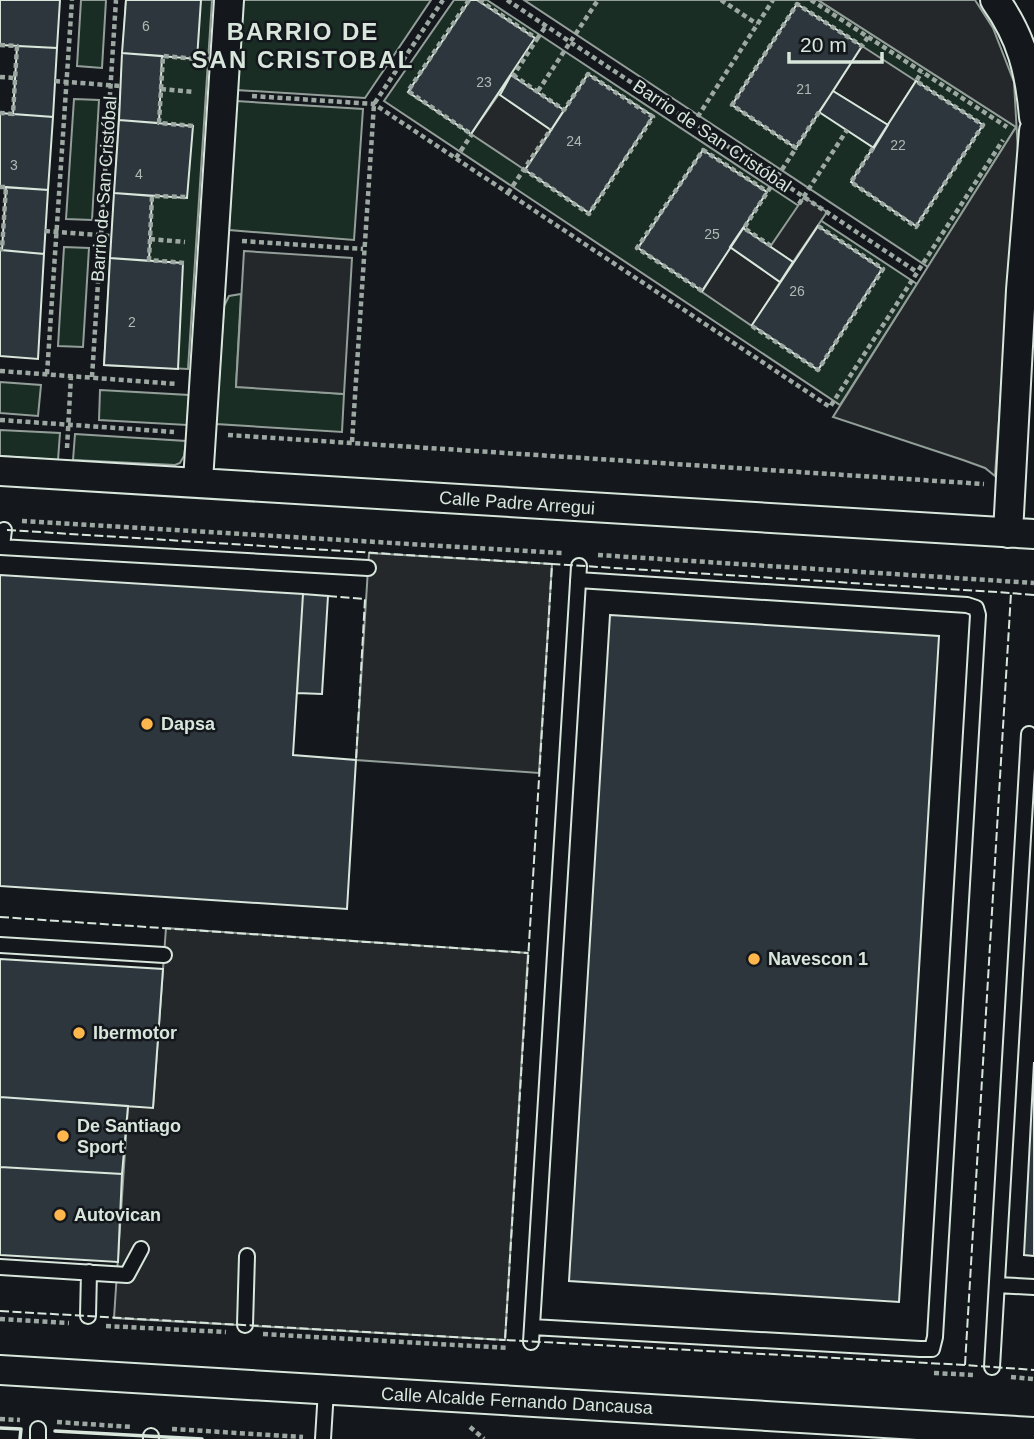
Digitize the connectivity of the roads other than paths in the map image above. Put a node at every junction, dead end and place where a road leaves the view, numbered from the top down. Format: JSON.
{"nodes":[{"id":1,"x":229,"y":0,"type":"edge"},
{"id":2,"x":995,"y":0,"type":"edge"},
{"id":3,"x":1034,"y":117,"type":"edge"},
{"id":4,"x":1034,"y":131,"type":"edge"},
{"id":5,"x":0,"y":471,"type":"edge"},
{"id":6,"x":198,"y":481,"type":"junction"},
{"id":7,"x":4,"y":530,"type":"dead end"},
{"id":8,"x":1021,"y":533,"type":"edge"},
{"id":9,"x":192,"y":542,"type":"dead end"},
{"id":10,"x":1,"y":547,"type":"edge"},
{"id":11,"x":191,"y":558,"type":"junction"},
{"id":12,"x":368,"y":568,"type":"dead end"},
{"id":13,"x":579,"y":573,"type":"joint"},
{"id":14,"x":1029,"y":734,"type":"dead end"},
{"id":15,"x":0,"y":945,"type":"edge"},
{"id":16,"x":164,"y":955,"type":"dead end"},
{"id":17,"x":141,"y":1249,"type":"dead end"},
{"id":18,"x":247,"y":1256,"type":"dead end"},
{"id":19,"x":0,"y":1267,"type":"edge"},
{"id":20,"x":89,"y":1272,"type":"junction"},
{"id":21,"x":998,"y":1285,"type":"junction"},
{"id":22,"x":1034,"y":1287,"type":"edge"},
{"id":23,"x":81,"y":1320,"type":"road end"},
{"id":24,"x":245,"y":1325,"type":"dead end"},
{"id":25,"x":992,"y":1367,"type":"dead end"},
{"id":26,"x":0,"y":1370,"type":"edge"},
{"id":27,"x":326,"y":1390,"type":"junction"},
{"id":28,"x":1034,"y":1432,"type":"edge"},
{"id":29,"x":323,"y":1439,"type":"edge"}],
"edges":[{"from":1,"to":6,"type":"street"},
{"from":2,"to":3,"type":"street"},
{"from":4,"to":8,"type":"street"},
{"from":5,"to":6,"type":"street","name":"Calle Padre Arregui"},
{"from":6,"to":8,"type":"street","name":"Calle Padre Arregui"},
{"from":7,"to":10,"type":"lane"},
{"from":9,"to":11,"type":"lane"},
{"from":10,"to":11,"type":"lane"},
{"from":11,"to":12,"type":"lane"},
{"from":13,"to":13,"type":"lane"},
{"from":14,"to":21,"type":"lane"},
{"from":15,"to":16,"type":"lane"},
{"from":17,"to":20,"type":"lane"},
{"from":18,"to":24,"type":"lane"},
{"from":19,"to":20,"type":"lane"},
{"from":20,"to":23,"type":"lane"},
{"from":21,"to":22,"type":"lane"},
{"from":21,"to":25,"type":"lane"},
{"from":26,"to":27,"type":"street","name":"Calle Alcalde Fernando Dancausa"},
{"from":27,"to":28,"type":"street","name":"Calle Alcalde Fernando Dancausa"},
{"from":27,"to":29,"type":"lane"}]}
